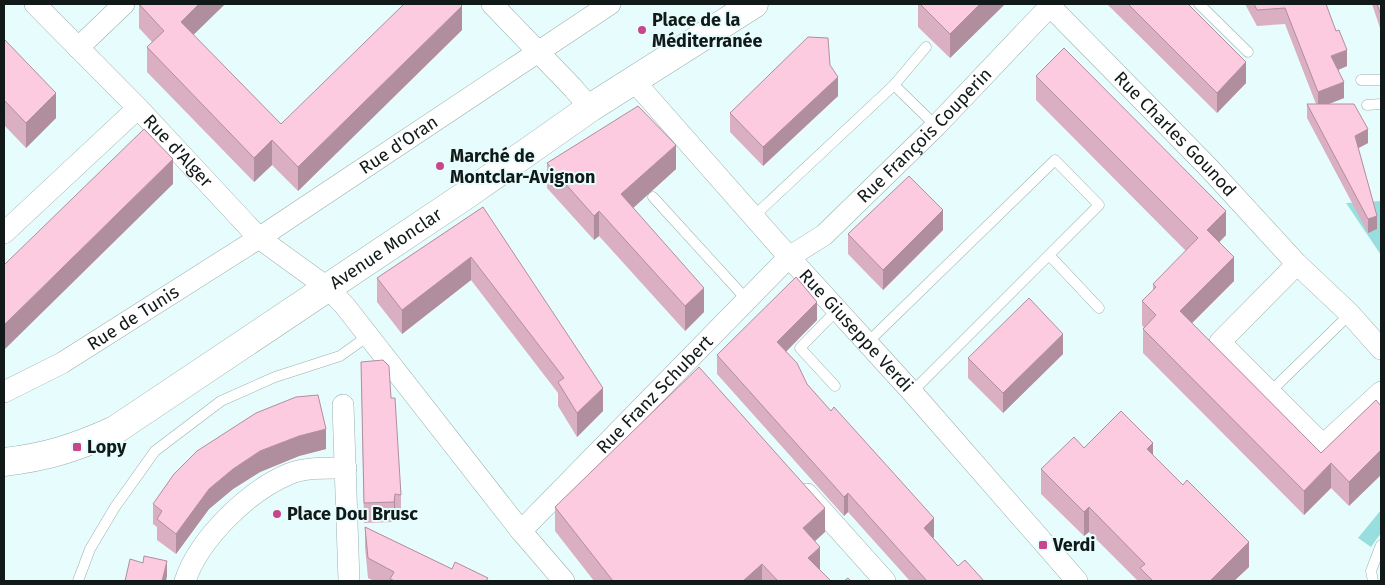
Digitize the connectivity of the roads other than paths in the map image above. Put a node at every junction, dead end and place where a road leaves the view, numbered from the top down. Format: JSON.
{"nodes":[{"id":1,"x":35,"y":4,"type":"edge"},
{"id":2,"x":124,"y":4,"type":"edge"},
{"id":3,"x":492,"y":4,"type":"edge"},
{"id":4,"x":610,"y":4,"type":"edge"},
{"id":5,"x":754,"y":4,"type":"edge"},
{"id":6,"x":1199,"y":4,"type":"edge"},
{"id":7,"x":1051,"y":5,"type":"edge"},
{"id":8,"x":926,"y":47,"type":"dead end"},
{"id":9,"x":78,"y":48,"type":"junction"},
{"id":10,"x":538,"y":50,"type":"junction"},
{"id":11,"x":1248,"y":52,"type":"dead end"},
{"id":12,"x":1361,"y":80,"type":"dead end"},
{"id":13,"x":1381,"y":80,"type":"edge"},
{"id":14,"x":634,"y":81,"type":"junction"},
{"id":15,"x":894,"y":85,"type":"junction"},
{"id":16,"x":1381,"y":104,"type":"edge"},
{"id":17,"x":1367,"y":105,"type":"dead end"},
{"id":18,"x":138,"y":108,"type":"junction"},
{"id":19,"x":590,"y":108,"type":"junction"},
{"id":20,"x":936,"y":126,"type":"junction"},
{"id":21,"x":653,"y":197,"type":"dead end"},
{"id":22,"x":753,"y":217,"type":"junction"},
{"id":23,"x":4,"y":233,"type":"edge"},
{"id":24,"x":259,"y":238,"type":"junction"},
{"id":25,"x":1050,"y":256,"type":"junction"},
{"id":26,"x":789,"y":257,"type":"junction"},
{"id":27,"x":1297,"y":264,"type":"junction"},
{"id":28,"x":328,"y":288,"type":"junction"},
{"id":29,"x":747,"y":300,"type":"junction"},
{"id":30,"x":1099,"y":308,"type":"dead end"},
{"id":31,"x":837,"y":310,"type":"junction"},
{"id":32,"x":1350,"y":314,"type":"junction"},
{"id":33,"x":368,"y":336,"type":"junction"},
{"id":34,"x":867,"y":343,"type":"junction"},
{"id":35,"x":1381,"y":349,"type":"edge"},
{"id":36,"x":835,"y":386,"type":"dead end"},
{"id":37,"x":4,"y":392,"type":"edge"},
{"id":38,"x":912,"y":392,"type":"junction"},
{"id":39,"x":1381,"y":392,"type":"edge"},
{"id":40,"x":1269,"y":393,"type":"junction"},
{"id":41,"x":344,"y":405,"type":"dead end"},
{"id":42,"x":4,"y":462,"type":"edge"},
{"id":43,"x":346,"y":468,"type":"junction"},
{"id":44,"x":793,"y":478,"type":"edge"},
{"id":45,"x":521,"y":531,"type":"junction"},
{"id":46,"x":1381,"y":545,"type":"edge"},
{"id":47,"x":78,"y":581,"type":"edge"},
{"id":48,"x":185,"y":581,"type":"edge"},
{"id":49,"x":349,"y":581,"type":"edge"},
{"id":50,"x":564,"y":581,"type":"edge"},
{"id":51,"x":884,"y":581,"type":"edge"},
{"id":52,"x":1077,"y":581,"type":"edge"},
{"id":53,"x":1373,"y":581,"type":"edge"}],
"edges":[{"from":1,"to":9,"type":"street","name":"Rue d'Alger"},
{"from":2,"to":9,"type":"street"},
{"from":3,"to":10,"type":"street"},
{"from":4,"to":10,"type":"street","name":"Rue d'Oran"},
{"from":5,"to":14,"type":"street","name":"Avenue Monclar"},
{"from":6,"to":11,"type":"lane"},
{"from":7,"to":20,"type":"street","name":"Rue François Couperin"},
{"from":7,"to":27,"type":"street","name":"Rue Charles Gounod"},
{"from":8,"to":15,"type":"lane"},
{"from":9,"to":18,"type":"street","name":"Rue d'Alger"},
{"from":10,"to":19,"type":"street"},
{"from":10,"to":24,"type":"street","name":"Rue d'Oran"},
{"from":12,"to":13,"type":"lane"},
{"from":14,"to":19,"type":"street","name":"Avenue Monclar"},
{"from":14,"to":22,"type":"street","name":"Rue Giuseppe Verdi"},
{"from":15,"to":20,"type":"lane"},
{"from":15,"to":22,"type":"lane"},
{"from":16,"to":17,"type":"lane"},
{"from":18,"to":23,"type":"street"},
{"from":18,"to":24,"type":"street","name":"Rue d'Alger"},
{"from":19,"to":28,"type":"street","name":"Avenue Monclar"},
{"from":20,"to":26,"type":"street","name":"Rue François Couperin"},
{"from":21,"to":29,"type":"lane"},
{"from":22,"to":26,"type":"street","name":"Rue Giuseppe Verdi"},
{"from":24,"to":28,"type":"street","name":"Rue d'Alger"},
{"from":24,"to":37,"type":"street","name":"Rue de Tunis"},
{"from":25,"to":30,"type":"lane"},
{"from":25,"to":34,"type":"lane"},
{"from":25,"to":38,"type":"lane"},
{"from":26,"to":29,"type":"street","name":"Rue Franz Schubert"},
{"from":26,"to":31,"type":"street","name":"Rue Giuseppe Verdi"},
{"from":27,"to":32,"type":"street","name":"Rue Charles Gounod"},
{"from":27,"to":40,"type":"street"},
{"from":28,"to":33,"type":"street","name":"Rue d'Alger"},
{"from":28,"to":42,"type":"street","name":"Avenue Monclar"},
{"from":29,"to":45,"type":"street","name":"Rue Franz Schubert"},
{"from":31,"to":34,"type":"street","name":"Rue Giuseppe Verdi"},
{"from":31,"to":36,"type":"lane"},
{"from":32,"to":35,"type":"street","name":"Rue Charles Gounod"},
{"from":32,"to":40,"type":"lane"},
{"from":33,"to":45,"type":"street","name":"Rue d'Alger"},
{"from":33,"to":47,"type":"lane"},
{"from":34,"to":38,"type":"street","name":"Rue Giuseppe Verdi"},
{"from":38,"to":52,"type":"street","name":"Rue Giuseppe Verdi"},
{"from":39,"to":40,"type":"street"},
{"from":41,"to":43,"type":"street"},
{"from":43,"to":48,"type":"street"},
{"from":43,"to":49,"type":"street"},
{"from":44,"to":51,"type":"street"},
{"from":45,"to":50,"type":"street","name":"Rue d'Alger"},
{"from":46,"to":53,"type":"lane"}]}
